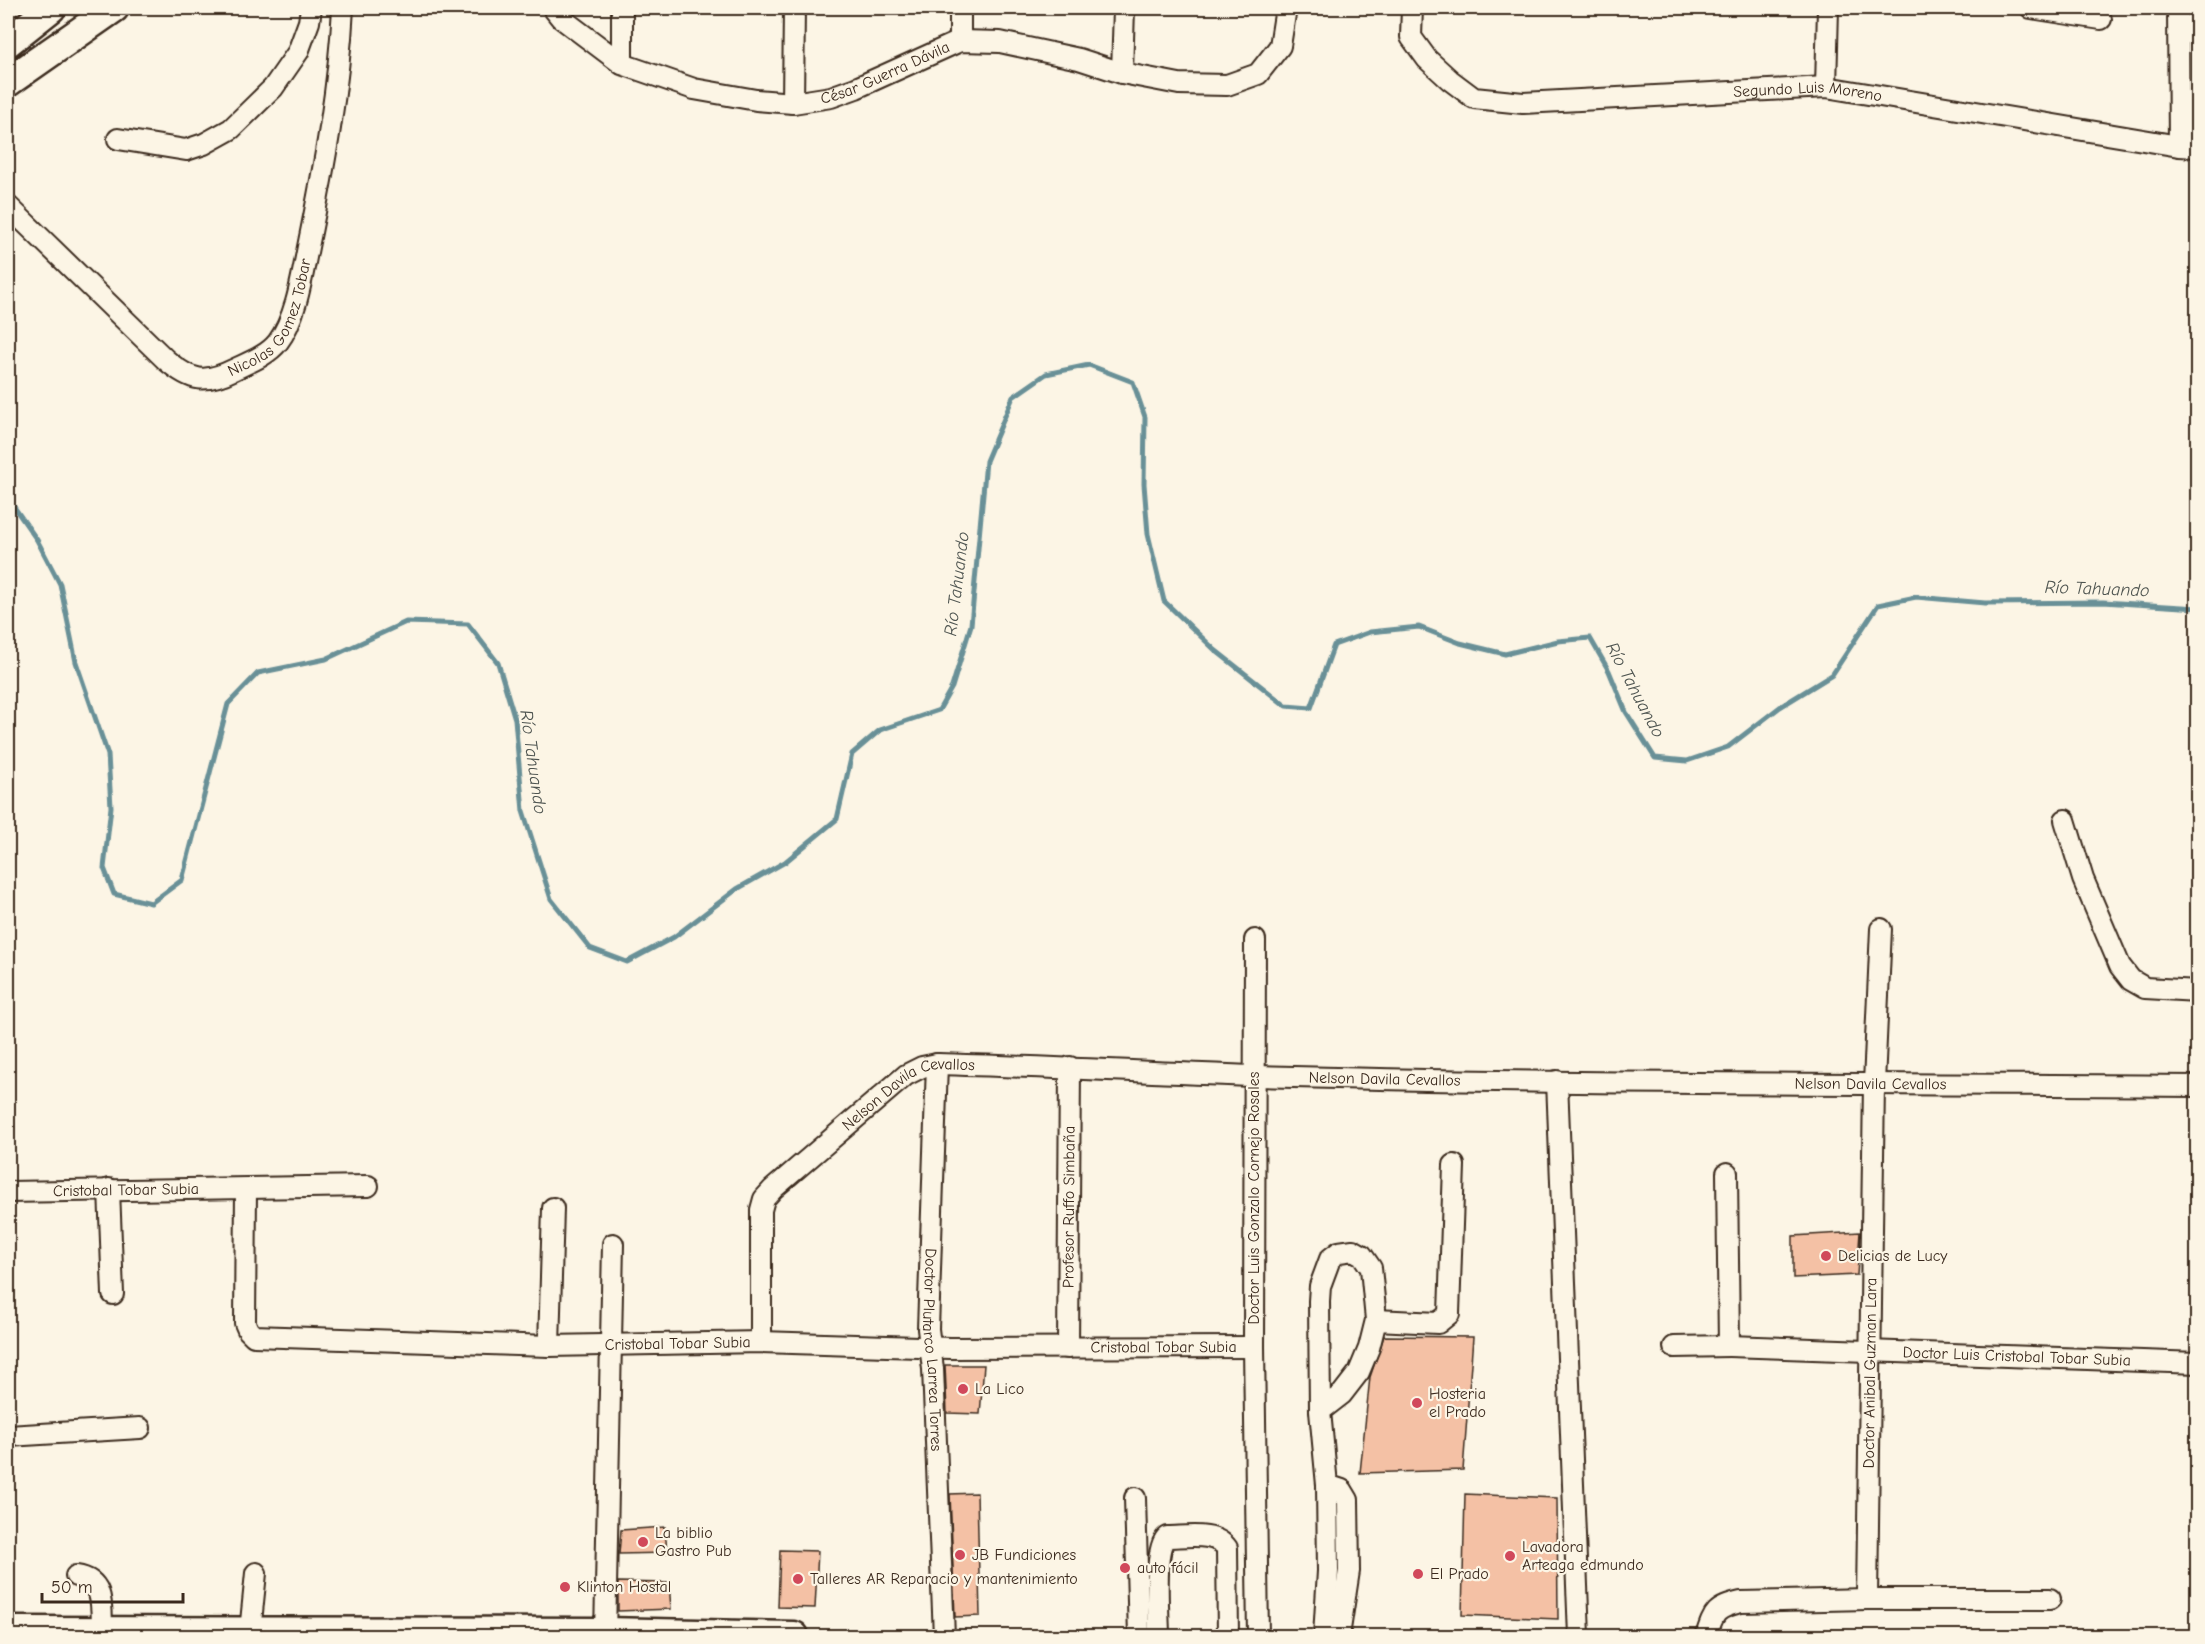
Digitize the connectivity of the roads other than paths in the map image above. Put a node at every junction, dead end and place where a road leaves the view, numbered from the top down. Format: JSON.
{"nodes":[{"id":1,"x":51,"y":8,"type":"edge"},
{"id":2,"x":114,"y":8,"type":"edge"},
{"id":3,"x":311,"y":8,"type":"edge"},
{"id":4,"x":344,"y":8,"type":"edge"},
{"id":5,"x":622,"y":8,"type":"edge"},
{"id":6,"x":794,"y":8,"type":"edge"},
{"id":7,"x":960,"y":8,"type":"edge"},
{"id":8,"x":1124,"y":8,"type":"edge"},
{"id":9,"x":1286,"y":8,"type":"edge"},
{"id":10,"x":1412,"y":8,"type":"edge"},
{"id":11,"x":1828,"y":8,"type":"edge"},
{"id":12,"x":2031,"y":8,"type":"edge"},
{"id":13,"x":2178,"y":8,"type":"edge"},
{"id":14,"x":557,"y":13,"type":"edge"},
{"id":15,"x":2101,"y":19,"type":"dead end"},
{"id":16,"x":960,"y":41,"type":"junction"},
{"id":17,"x":8,"y":42,"type":"edge"},
{"id":18,"x":622,"y":64,"type":"junction"},
{"id":19,"x":1122,"y":73,"type":"junction"},
{"id":20,"x":8,"y":82,"type":"edge"},
{"id":21,"x":1826,"y":87,"type":"junction"},
{"id":22,"x":793,"y":103,"type":"junction"},
{"id":23,"x":118,"y":139,"type":"dead end"},
{"id":24,"x":2188,"y":147,"type":"edge"},
{"id":25,"x":8,"y":206,"type":"edge"},
{"id":26,"x":2065,"y":820,"type":"dead end"},
{"id":27,"x":1881,"y":929,"type":"dead end"},
{"id":28,"x":1255,"y":940,"type":"dead end"},
{"id":29,"x":2198,"y":991,"type":"edge"},
{"id":30,"x":937,"y":1064,"type":"junction"},
{"id":31,"x":1070,"y":1067,"type":"junction"},
{"id":32,"x":1254,"y":1076,"type":"junction"},
{"id":33,"x":1557,"y":1081,"type":"junction"},
{"id":34,"x":1874,"y":1083,"type":"junction"},
{"id":35,"x":2198,"y":1086,"type":"edge"},
{"id":36,"x":1454,"y":1165,"type":"dead end"},
{"id":37,"x":1727,"y":1173,"type":"dead end"},
{"id":38,"x":368,"y":1186,"type":"dead end"},
{"id":39,"x":109,"y":1189,"type":"junction"},
{"id":40,"x":246,"y":1189,"type":"junction"},
{"id":41,"x":8,"y":1192,"type":"edge"},
{"id":42,"x":553,"y":1208,"type":"dead end"},
{"id":43,"x":613,"y":1244,"type":"dead end"},
{"id":44,"x":112,"y":1294,"type":"dead end"},
{"id":45,"x":1376,"y":1320,"type":"junction"},
{"id":46,"x":761,"y":1342,"type":"junction"},
{"id":47,"x":610,"y":1345,"type":"junction"},
{"id":48,"x":549,"y":1346,"type":"junction"},
{"id":49,"x":1729,"y":1346,"type":"junction"},
{"id":50,"x":1254,"y":1347,"type":"junction"},
{"id":51,"x":1674,"y":1347,"type":"dead end"},
{"id":52,"x":929,"y":1348,"type":"junction"},
{"id":53,"x":1068,"y":1348,"type":"junction"},
{"id":54,"x":1870,"y":1349,"type":"junction"},
{"id":55,"x":2198,"y":1363,"type":"edge"},
{"id":56,"x":1320,"y":1411,"type":"junction"},
{"id":57,"x":140,"y":1428,"type":"dead end"},
{"id":58,"x":8,"y":1436,"type":"edge"},
{"id":59,"x":1328,"y":1485,"type":"junction"},
{"id":60,"x":1135,"y":1498,"type":"dead end"},
{"id":61,"x":256,"y":1573,"type":"dead end"},
{"id":62,"x":76,"y":1576,"type":"dead end"},
{"id":63,"x":1868,"y":1599,"type":"junction"},
{"id":64,"x":2050,"y":1599,"type":"dead end"},
{"id":65,"x":8,"y":1631,"type":"edge"},
{"id":66,"x":102,"y":1632,"type":"junction"},
{"id":67,"x":250,"y":1632,"type":"junction"},
{"id":68,"x":165,"y":1634,"type":"edge"},
{"id":69,"x":326,"y":1634,"type":"edge"},
{"id":70,"x":605,"y":1634,"type":"edge"},
{"id":71,"x":794,"y":1636,"type":"edge"},
{"id":72,"x":944,"y":1636,"type":"edge"},
{"id":73,"x":1139,"y":1636,"type":"edge"},
{"id":74,"x":1159,"y":1636,"type":"edge"},
{"id":75,"x":1228,"y":1636,"type":"edge"},
{"id":76,"x":1258,"y":1636,"type":"edge"},
{"id":77,"x":1324,"y":1636,"type":"edge"},
{"id":78,"x":1339,"y":1636,"type":"edge"},
{"id":79,"x":1579,"y":1636,"type":"edge"},
{"id":80,"x":1706,"y":1636,"type":"edge"}],
"edges":[{"from":1,"to":17,"type":"highway"},
{"from":2,"to":20,"type":"highway"},
{"from":3,"to":23,"type":"street"},
{"from":4,"to":25,"type":"street","name":"Nicolas Gomez Tobar"},
{"from":5,"to":18,"type":"street"},
{"from":6,"to":22,"type":"street"},
{"from":7,"to":16,"type":"street"},
{"from":8,"to":19,"type":"street"},
{"from":9,"to":19,"type":"street","name":"César Guerra Dávila"},
{"from":10,"to":21,"type":"street","name":"Segundo Luis Moreno"},
{"from":11,"to":21,"type":"street"},
{"from":12,"to":15,"type":"street"},
{"from":13,"to":24,"type":"street"},
{"from":14,"to":18,"type":"street","name":"César Guerra Dávila"},
{"from":16,"to":19,"type":"street","name":"César Guerra Dávila"},
{"from":16,"to":22,"type":"street","name":"César Guerra Dávila"},
{"from":18,"to":22,"type":"street","name":"César Guerra Dávila"},
{"from":21,"to":24,"type":"street","name":"Segundo Luis Moreno"},
{"from":26,"to":29,"type":"street"},
{"from":27,"to":34,"type":"street","name":"Doctor Anibal Guzman Lara"},
{"from":28,"to":32,"type":"street","name":"Doctor Luis Gonzalo Cornejo Rosales"},
{"from":30,"to":31,"type":"street","name":"Nelson Davila Cevallos"},
{"from":30,"to":46,"type":"street","name":"Nelson Davila Cevallos"},
{"from":30,"to":52,"type":"street","name":"Doctor Plutarco Larrea Torres"},
{"from":31,"to":32,"type":"street","name":"Nelson Davila Cevallos"},
{"from":31,"to":53,"type":"street","name":"Profesor Ruffo Simbaña"},
{"from":32,"to":33,"type":"street","name":"Nelson Davila Cevallos"},
{"from":32,"to":50,"type":"street","name":"Doctor Luis Gonzalo Cornejo Rosales"},
{"from":33,"to":34,"type":"street","name":"Nelson Davila Cevallos"},
{"from":33,"to":79,"type":"street"},
{"from":34,"to":35,"type":"street","name":"Nelson Davila Cevallos"},
{"from":34,"to":54,"type":"street","name":"Doctor Anibal Guzman Lara"},
{"from":36,"to":45,"type":"street"},
{"from":37,"to":49,"type":"street"},
{"from":38,"to":40,"type":"street","name":"Cristobal Tobar Subia"},
{"from":39,"to":40,"type":"street","name":"Cristobal Tobar Subia"},
{"from":39,"to":41,"type":"street","name":"Cristobal Tobar Subia"},
{"from":39,"to":44,"type":"street"},
{"from":40,"to":48,"type":"street","name":"Cristobal Tobar Subia"},
{"from":42,"to":48,"type":"street"},
{"from":43,"to":47,"type":"street"},
{"from":45,"to":56,"type":"street"},
{"from":45,"to":56,"type":"street"},
{"from":46,"to":47,"type":"street","name":"Cristobal Tobar Subia"},
{"from":46,"to":52,"type":"street","name":"Cristobal Tobar Subia"},
{"from":47,"to":48,"type":"street","name":"Cristobal Tobar Subia"},
{"from":47,"to":70,"type":"street"},
{"from":49,"to":51,"type":"street","name":"Doctor Luis Cristobal Tobar Subia"},
{"from":49,"to":54,"type":"street","name":"Doctor Luis Cristobal Tobar Subia"},
{"from":50,"to":53,"type":"street","name":"Cristobal Tobar Subia"},
{"from":50,"to":76,"type":"street","name":"Doctor Luis Gonzalo Cornejo Rosales"},
{"from":52,"to":53,"type":"street","name":"Cristobal Tobar Subia"},
{"from":52,"to":72,"type":"street","name":"Doctor Plutarco Larrea Torres"},
{"from":54,"to":55,"type":"street","name":"Doctor Luis Cristobal Tobar Subia"},
{"from":54,"to":63,"type":"street","name":"Doctor Anibal Guzman Lara"},
{"from":56,"to":59,"type":"street"},
{"from":57,"to":58,"type":"street"},
{"from":59,"to":77,"type":"street"},
{"from":59,"to":78,"type":"street"},
{"from":60,"to":73,"type":"street"},
{"from":61,"to":67,"type":"street"},
{"from":62,"to":66,"type":"street"},
{"from":63,"to":64,"type":"street"},
{"from":63,"to":80,"type":"street"},
{"from":65,"to":66,"type":"highway"},
{"from":66,"to":68,"type":"highway"},
{"from":67,"to":68,"type":"highway"},
{"from":67,"to":69,"type":"highway"},
{"from":69,"to":70,"type":"highway"},
{"from":70,"to":71,"type":"highway"},
{"from":74,"to":75,"type":"street"}]}
